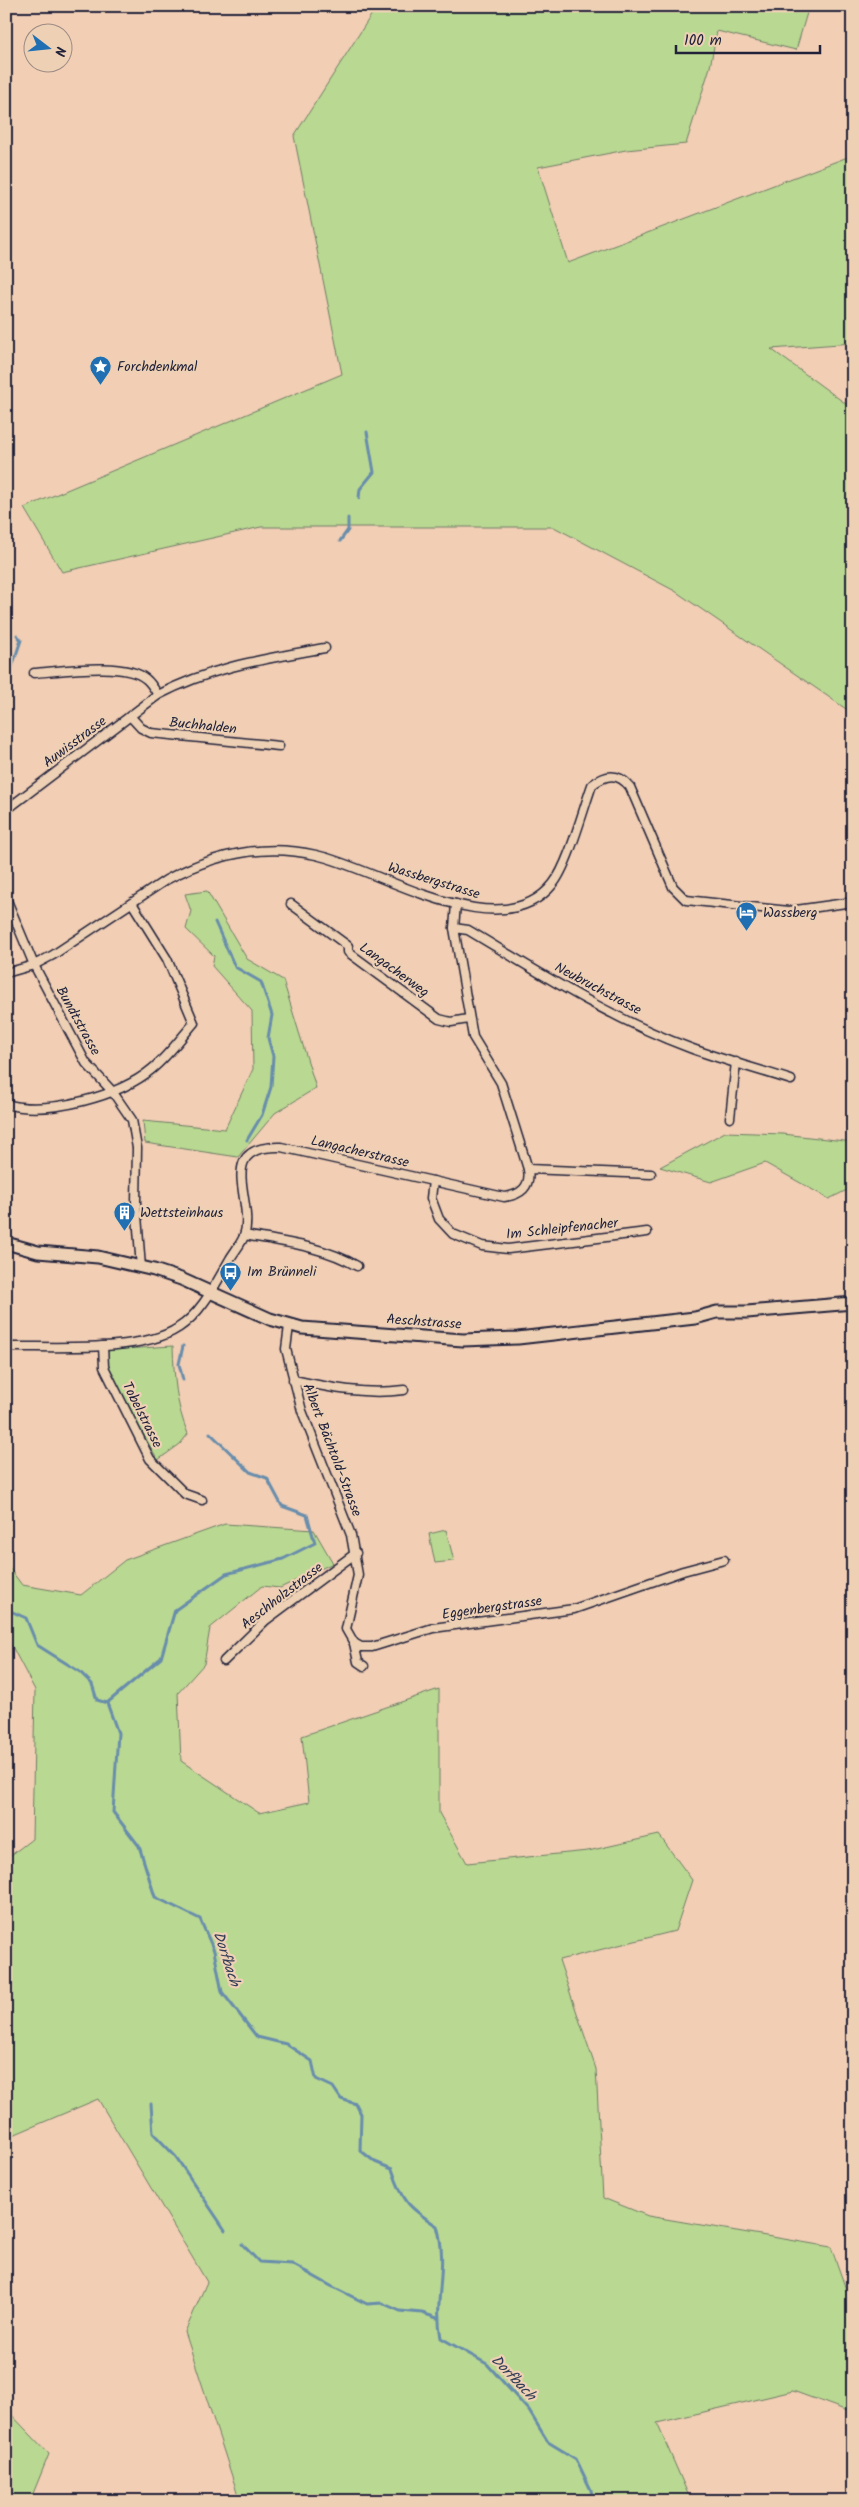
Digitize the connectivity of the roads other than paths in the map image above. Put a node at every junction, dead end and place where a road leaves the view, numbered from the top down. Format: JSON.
{"nodes":[{"id":1,"x":325,"y":648,"type":"dead end"},
{"id":2,"x":34,"y":672,"type":"dead end"},
{"id":3,"x":158,"y":695,"type":"junction"},
{"id":4,"x":130,"y":716,"type":"junction"},
{"id":5,"x":279,"y":746,"type":"dead end"},
{"id":6,"x":6,"y":810,"type":"edge"},
{"id":7,"x":6,"y":898,"type":"edge"},
{"id":8,"x":853,"y":902,"type":"edge"},
{"id":9,"x":132,"y":903,"type":"junction"},
{"id":10,"x":292,"y":904,"type":"dead end"},
{"id":11,"x":456,"y":904,"type":"junction"},
{"id":12,"x":454,"y":928,"type":"junction"},
{"id":13,"x":34,"y":966,"type":"junction"},
{"id":14,"x":6,"y":973,"type":"edge"},
{"id":15,"x":468,"y":1020,"type":"junction"},
{"id":16,"x":736,"y":1062,"type":"junction"},
{"id":17,"x":791,"y":1080,"type":"dead end"},
{"id":18,"x":112,"y":1091,"type":"junction"},
{"id":19,"x":6,"y":1104,"type":"edge"},
{"id":20,"x":730,"y":1118,"type":"dead end"},
{"id":21,"x":528,"y":1169,"type":"junction"},
{"id":22,"x":651,"y":1174,"type":"dead end"},
{"id":23,"x":433,"y":1181,"type":"junction"},
{"id":24,"x":647,"y":1232,"type":"dead end"},
{"id":25,"x":244,"y":1235,"type":"junction"},
{"id":26,"x":6,"y":1243,"type":"edge"},
{"id":27,"x":357,"y":1266,"type":"dead end"},
{"id":28,"x":141,"y":1268,"type":"junction"},
{"id":29,"x":209,"y":1292,"type":"junction"},
{"id":30,"x":853,"y":1303,"type":"edge"},
{"id":31,"x":289,"y":1326,"type":"junction"},
{"id":32,"x":103,"y":1346,"type":"junction"},
{"id":33,"x":6,"y":1347,"type":"edge"},
{"id":34,"x":293,"y":1380,"type":"junction"},
{"id":35,"x":404,"y":1390,"type":"dead end"},
{"id":36,"x":202,"y":1500,"type":"dead end"},
{"id":37,"x":356,"y":1553,"type":"junction"},
{"id":38,"x":724,"y":1560,"type":"dead end"},
{"id":39,"x":354,"y":1643,"type":"junction"},
{"id":40,"x":224,"y":1661,"type":"dead end"},
{"id":41,"x":364,"y":1666,"type":"dead end"}],
"edges":[{"from":1,"to":3,"type":"street","name":"Auwisstrasse"},
{"from":2,"to":3,"type":"street"},
{"from":3,"to":4,"type":"street","name":"Auwisstrasse"},
{"from":4,"to":5,"type":"street","name":"Buchhalden"},
{"from":4,"to":6,"type":"street","name":"Auwisstrasse"},
{"from":7,"to":13,"type":"street","name":"Bundtstrasse"},
{"from":8,"to":11,"type":"street","name":"Wassbergstrasse"},
{"from":9,"to":11,"type":"street","name":"Wassbergstrasse"},
{"from":9,"to":13,"type":"street","name":"Wassbergstrasse"},
{"from":9,"to":18,"type":"street"},
{"from":10,"to":15,"type":"street","name":"Langacherweg"},
{"from":11,"to":12,"type":"street"},
{"from":12,"to":15,"type":"street"},
{"from":12,"to":16,"type":"street","name":"Neubruchstrasse"},
{"from":13,"to":14,"type":"street","name":"Wassbergstrasse"},
{"from":13,"to":18,"type":"street","name":"Bundtstrasse"},
{"from":15,"to":21,"type":"street"},
{"from":16,"to":17,"type":"street","name":"Neubruchstrasse"},
{"from":16,"to":20,"type":"street"},
{"from":18,"to":19,"type":"street"},
{"from":18,"to":28,"type":"street","name":"Bundtstrasse"},
{"from":21,"to":22,"type":"street"},
{"from":21,"to":23,"type":"street","name":"Langacherstrasse"},
{"from":23,"to":24,"type":"street","name":"Im Schleipfenacher"},
{"from":23,"to":25,"type":"street","name":"Langacherstrasse"},
{"from":25,"to":27,"type":"street"},
{"from":25,"to":29,"type":"street"},
{"from":26,"to":28,"type":"main road","name":"Aeschstrasse"},
{"from":28,"to":29,"type":"main road","name":"Aeschstrasse"},
{"from":29,"to":31,"type":"main road","name":"Aeschstrasse"},
{"from":29,"to":32,"type":"street"},
{"from":30,"to":31,"type":"main road","name":"Aeschstrasse"},
{"from":31,"to":34,"type":"street","name":"Albert Bächtold-Strasse"},
{"from":32,"to":33,"type":"street"},
{"from":32,"to":36,"type":"street","name":"Tobelstrasse"},
{"from":34,"to":35,"type":"street"},
{"from":34,"to":37,"type":"street","name":"Albert Bächtold-Strasse"},
{"from":37,"to":39,"type":"street"},
{"from":37,"to":40,"type":"street","name":"Aeschholzstrasse"},
{"from":38,"to":39,"type":"street","name":"Eggenbergstrasse"},
{"from":39,"to":41,"type":"street"}]}
